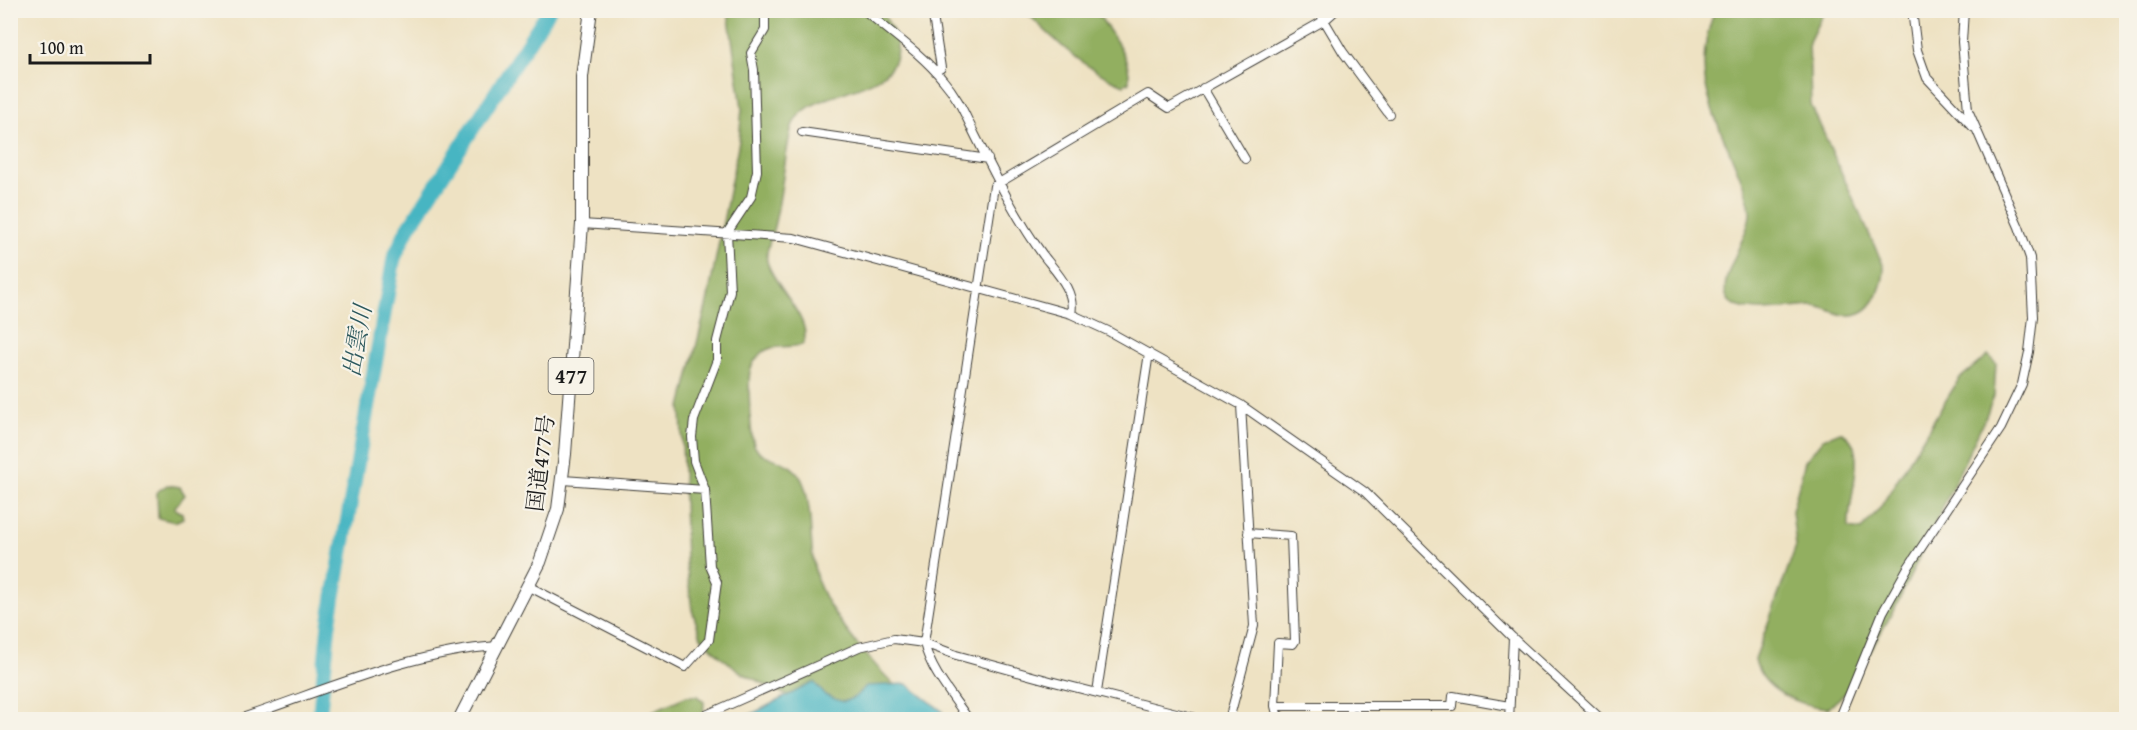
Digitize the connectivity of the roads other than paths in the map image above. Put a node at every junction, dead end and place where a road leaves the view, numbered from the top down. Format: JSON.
{"nodes":[{"id":1,"x":591,"y":10,"type":"edge"},
{"id":2,"x":765,"y":10,"type":"edge"},
{"id":3,"x":864,"y":10,"type":"edge"},
{"id":4,"x":932,"y":10,"type":"edge"},
{"id":5,"x":1318,"y":10,"type":"edge"},
{"id":6,"x":1336,"y":10,"type":"edge"},
{"id":7,"x":1912,"y":10,"type":"edge"},
{"id":8,"x":1964,"y":10,"type":"edge"},
{"id":9,"x":1325,"y":20,"type":"junction"},
{"id":10,"x":936,"y":71,"type":"junction"},
{"id":11,"x":1203,"y":88,"type":"junction"},
{"id":12,"x":1389,"y":114,"type":"dead end"},
{"id":13,"x":1975,"y":130,"type":"junction"},
{"id":14,"x":802,"y":132,"type":"dead end"},
{"id":15,"x":988,"y":159,"type":"junction"},
{"id":16,"x":1245,"y":159,"type":"dead end"},
{"id":17,"x":999,"y":182,"type":"junction"},
{"id":18,"x":582,"y":224,"type":"junction"},
{"id":19,"x":727,"y":233,"type":"junction"},
{"id":20,"x":978,"y":290,"type":"junction"},
{"id":21,"x":1071,"y":314,"type":"junction"},
{"id":22,"x":1149,"y":353,"type":"junction"},
{"id":23,"x":1241,"y":405,"type":"junction"},
{"id":24,"x":563,"y":480,"type":"junction"},
{"id":25,"x":705,"y":490,"type":"junction"},
{"id":26,"x":1248,"y":533,"type":"junction"},
{"id":27,"x":528,"y":586,"type":"junction"},
{"id":28,"x":1513,"y":638,"type":"junction"},
{"id":29,"x":924,"y":643,"type":"junction"},
{"id":30,"x":498,"y":646,"type":"junction"},
{"id":31,"x":1097,"y":692,"type":"junction"},
{"id":32,"x":1275,"y":706,"type":"junction"},
{"id":33,"x":1509,"y":706,"type":"junction"},
{"id":34,"x":236,"y":720,"type":"edge"},
{"id":35,"x":459,"y":720,"type":"edge"},
{"id":36,"x":710,"y":720,"type":"edge"},
{"id":37,"x":969,"y":720,"type":"edge"},
{"id":38,"x":1204,"y":720,"type":"edge"},
{"id":39,"x":1229,"y":720,"type":"edge"},
{"id":40,"x":1286,"y":720,"type":"edge"},
{"id":41,"x":1509,"y":720,"type":"edge"},
{"id":42,"x":1602,"y":720,"type":"edge"},
{"id":43,"x":1839,"y":720,"type":"edge"}],
"edges":[{"from":1,"to":18,"type":"highway","name":"国道477号","number":"477"},
{"from":2,"to":19,"type":"street"},
{"from":3,"to":10,"type":"street"},
{"from":4,"to":10,"type":"street"},
{"from":5,"to":9,"type":"street"},
{"from":6,"to":9,"type":"street"},
{"from":7,"to":13,"type":"street"},
{"from":8,"to":13,"type":"street"},
{"from":9,"to":11,"type":"street"},
{"from":9,"to":12,"type":"street"},
{"from":10,"to":15,"type":"street"},
{"from":11,"to":16,"type":"street"},
{"from":11,"to":17,"type":"street"},
{"from":13,"to":43,"type":"street"},
{"from":14,"to":15,"type":"street"},
{"from":15,"to":17,"type":"street"},
{"from":17,"to":20,"type":"street"},
{"from":17,"to":21,"type":"street"},
{"from":18,"to":19,"type":"street"},
{"from":18,"to":24,"type":"highway","name":"国道477号","number":"477"},
{"from":19,"to":20,"type":"street"},
{"from":19,"to":25,"type":"street"},
{"from":20,"to":21,"type":"street"},
{"from":20,"to":29,"type":"street"},
{"from":21,"to":22,"type":"street"},
{"from":22,"to":23,"type":"street"},
{"from":22,"to":31,"type":"street"},
{"from":23,"to":26,"type":"street"},
{"from":23,"to":28,"type":"street"},
{"from":24,"to":25,"type":"street"},
{"from":24,"to":27,"type":"highway","name":"国道477号","number":"477"},
{"from":25,"to":27,"type":"street"},
{"from":26,"to":32,"type":"street"},
{"from":26,"to":39,"type":"street"},
{"from":27,"to":30,"type":"highway","name":"国道477号","number":"477"},
{"from":28,"to":33,"type":"street"},
{"from":28,"to":42,"type":"street"},
{"from":29,"to":31,"type":"street"},
{"from":29,"to":36,"type":"street"},
{"from":29,"to":37,"type":"street"},
{"from":30,"to":34,"type":"street"},
{"from":30,"to":35,"type":"highway","name":"国道477号","number":"477"},
{"from":31,"to":38,"type":"street"},
{"from":32,"to":33,"type":"street"},
{"from":32,"to":40,"type":"street"},
{"from":33,"to":41,"type":"street"}]}
